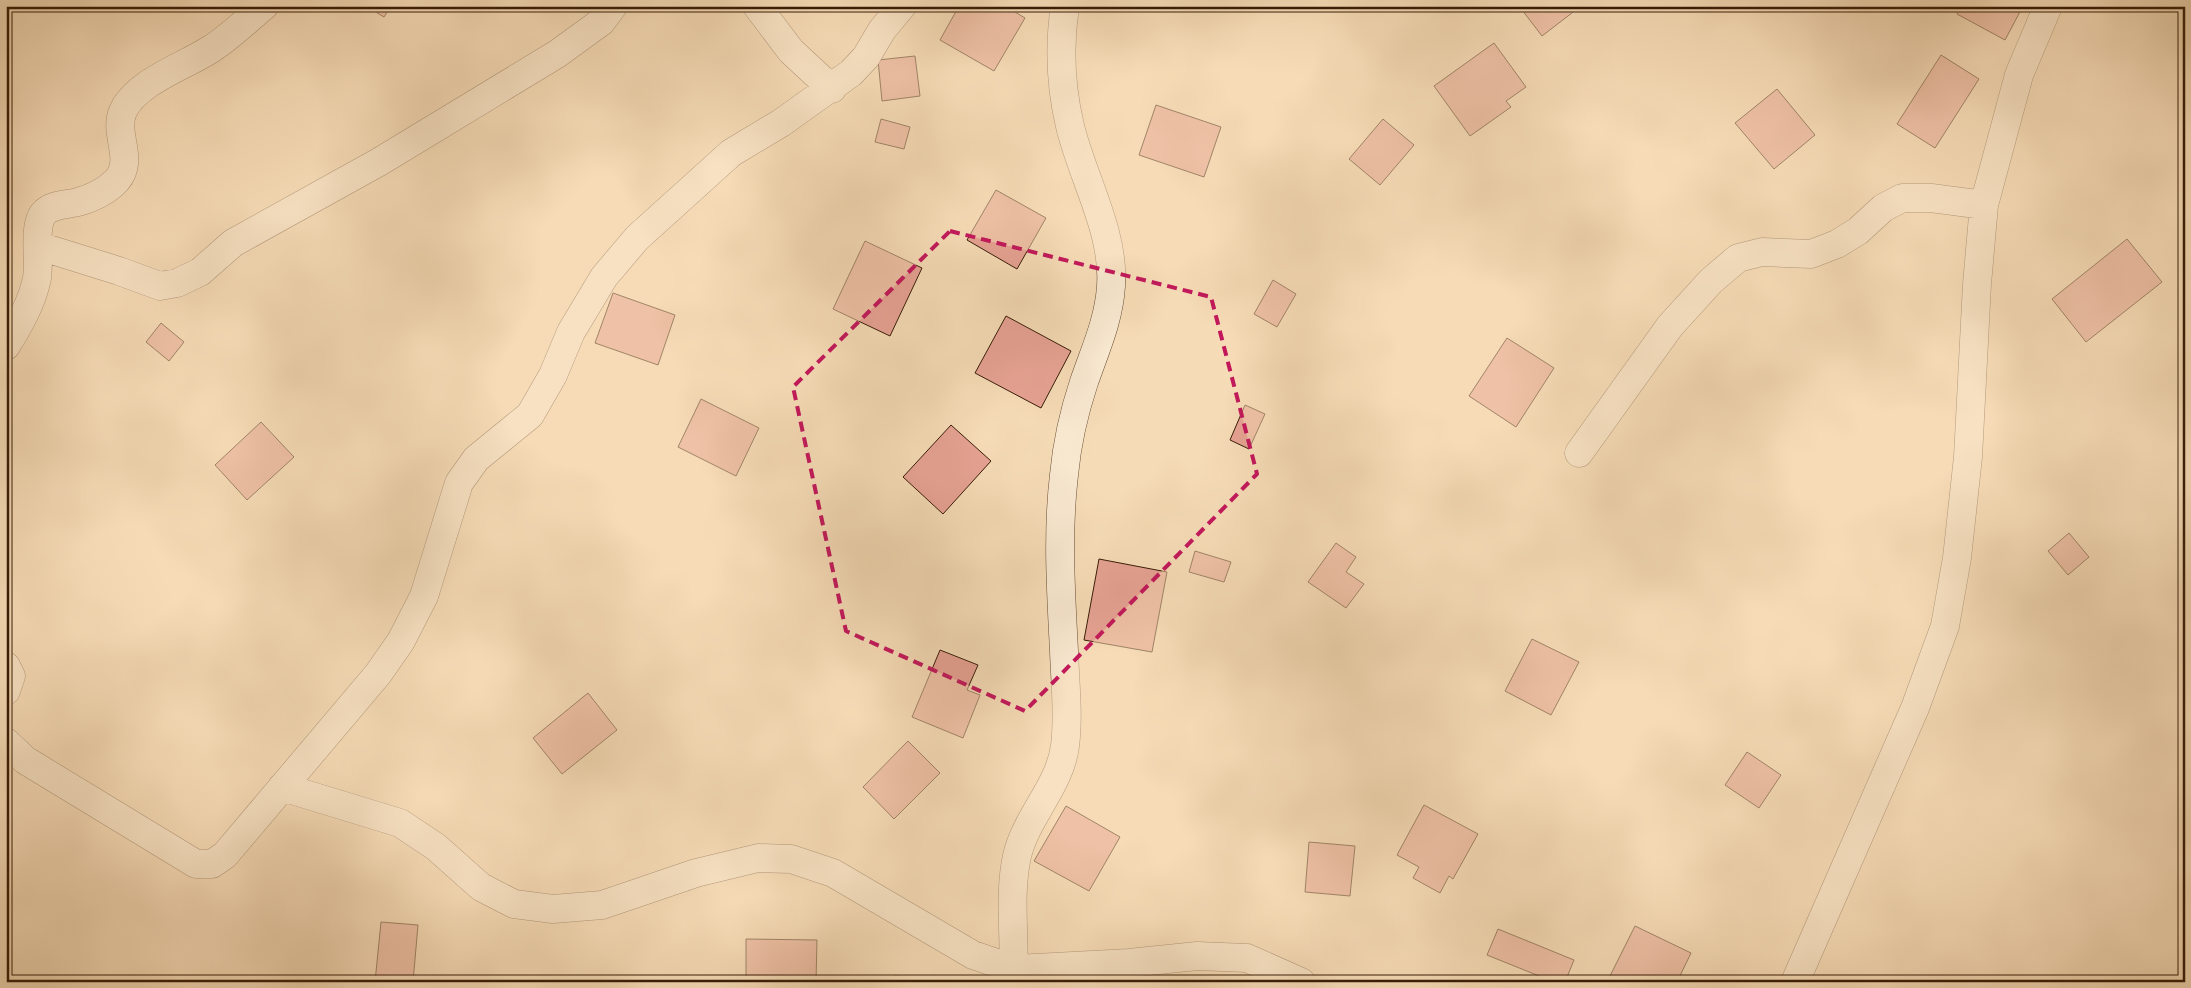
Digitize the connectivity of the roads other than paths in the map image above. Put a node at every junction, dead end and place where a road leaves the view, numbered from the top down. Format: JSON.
{"nodes":[{"id":1,"x":264,"y":6,"type":"edge"},
{"id":2,"x":613,"y":6,"type":"edge"},
{"id":3,"x":757,"y":6,"type":"edge"},
{"id":4,"x":902,"y":6,"type":"edge"},
{"id":5,"x":1064,"y":6,"type":"edge"},
{"id":6,"x":2048,"y":6,"type":"edge"},
{"id":7,"x":832,"y":89,"type":"junction"},
{"id":8,"x":1984,"y":205,"type":"junction"},
{"id":9,"x":39,"y":246,"type":"junction"},
{"id":10,"x":6,"y":346,"type":"edge"},
{"id":11,"x":1579,"y":453,"type":"dead end"},
{"id":12,"x":6,"y":666,"type":"edge"},
{"id":13,"x":6,"y":691,"type":"edge"},
{"id":14,"x":6,"y":742,"type":"edge"},
{"id":15,"x":282,"y":787,"type":"junction"},
{"id":16,"x":1014,"y":975,"type":"edge"},
{"id":17,"x":1301,"y":982,"type":"edge"},
{"id":18,"x":1795,"y":982,"type":"edge"}],
"edges":[{"from":1,"to":9,"type":"street"},
{"from":2,"to":9,"type":"street"},
{"from":3,"to":7,"type":"street"},
{"from":4,"to":7,"type":"street"},
{"from":5,"to":16,"type":"street"},
{"from":6,"to":8,"type":"street"},
{"from":7,"to":15,"type":"street"},
{"from":8,"to":11,"type":"street"},
{"from":8,"to":18,"type":"street"},
{"from":9,"to":10,"type":"street"},
{"from":12,"to":13,"type":"street"},
{"from":14,"to":15,"type":"street"},
{"from":15,"to":16,"type":"street"},
{"from":16,"to":17,"type":"street"}]}
